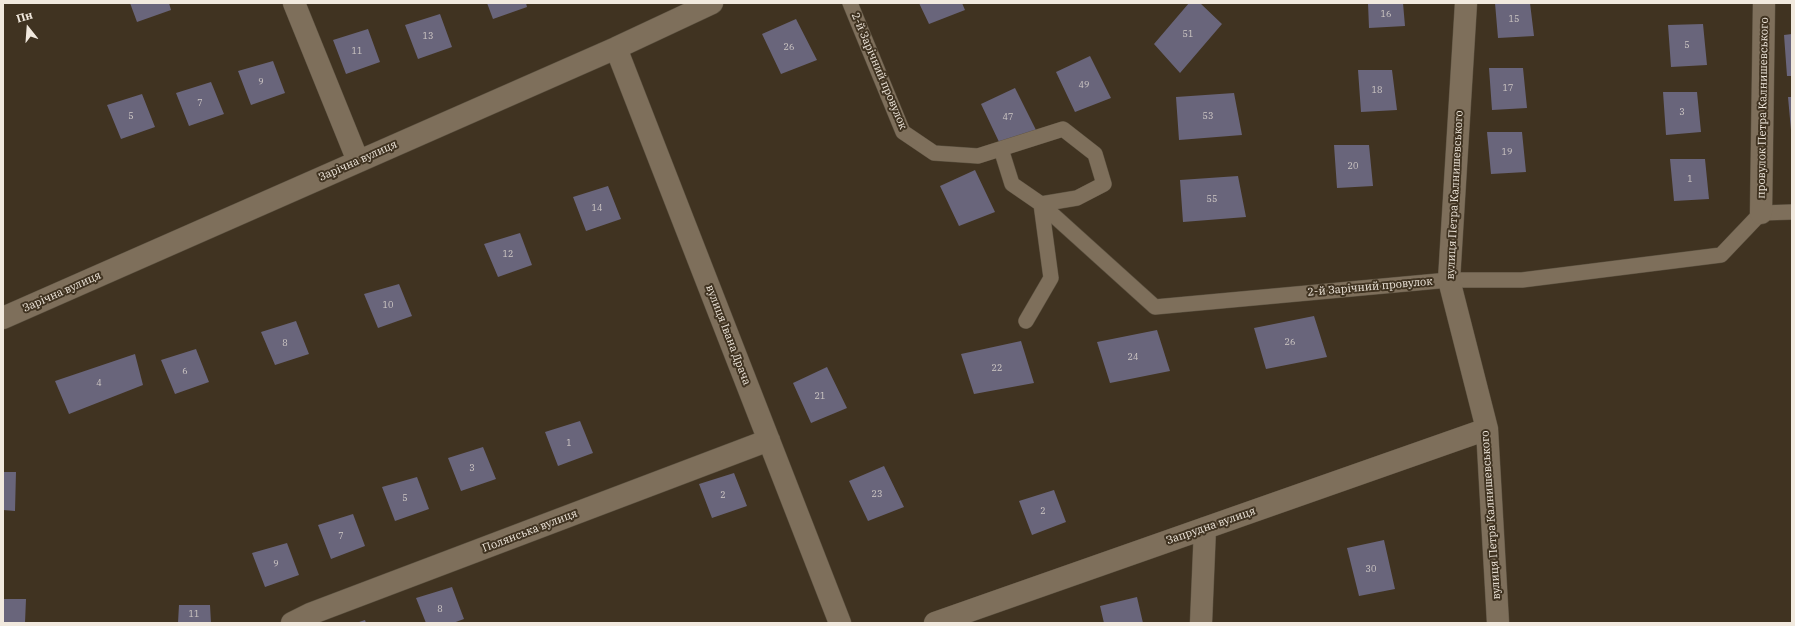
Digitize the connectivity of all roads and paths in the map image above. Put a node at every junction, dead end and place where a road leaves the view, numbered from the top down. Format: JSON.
{"nodes":[{"id":1,"x":294,"y":3,"type":"edge"},
{"id":2,"x":712,"y":3,"type":"edge"},
{"id":3,"x":850,"y":3,"type":"edge"},
{"id":4,"x":1466,"y":3,"type":"edge"},
{"id":5,"x":1764,"y":3,"type":"edge"},
{"id":6,"x":686,"y":9,"type":"edge"},
{"id":7,"x":616,"y":48,"type":"junction"},
{"id":8,"x":1001,"y":148,"type":"junction"},
{"id":9,"x":358,"y":160,"type":"junction"},
{"id":10,"x":1041,"y":204,"type":"junction"},
{"id":11,"x":1792,"y":212,"type":"edge"},
{"id":12,"x":1761,"y":213,"type":"junction"},
{"id":13,"x":1450,"y":280,"type":"junction"},
{"id":14,"x":3,"y":318,"type":"edge"},
{"id":15,"x":1026,"y":321,"type":"dead end"},
{"id":16,"x":1487,"y":428,"type":"junction"},
{"id":17,"x":769,"y":440,"type":"junction"},
{"id":18,"x":1205,"y":528,"type":"junction"},
{"id":19,"x":292,"y":623,"type":"edge"},
{"id":20,"x":840,"y":623,"type":"edge"},
{"id":21,"x":935,"y":623,"type":"edge"},
{"id":22,"x":1201,"y":623,"type":"edge"},
{"id":23,"x":1498,"y":623,"type":"edge"}],
"edges":[{"from":1,"to":9,"type":"street"},
{"from":2,"to":6,"type":"street","name":"Зарічна вулиця"},
{"from":3,"to":8,"type":"lane","name":"2-й Зарічний провулок"},
{"from":4,"to":13,"type":"street","name":"вулиця Петра Калнишевського"},
{"from":5,"to":12,"type":"street","name":"провулок Петра Калнишевського"},
{"from":6,"to":7,"type":"street","name":"Зарічна вулиця"},
{"from":7,"to":9,"type":"street","name":"Зарічна вулиця"},
{"from":7,"to":17,"type":"street","name":"вулиця Івана Драча"},
{"from":8,"to":10,"type":"lane","name":"2-й Зарічний провулок"},
{"from":8,"to":10,"type":"lane","name":"2-й Зарічний провулок"},
{"from":9,"to":14,"type":"street","name":"Зарічна вулиця"},
{"from":10,"to":13,"type":"lane","name":"2-й Зарічний провулок"},
{"from":10,"to":15,"type":"lane"},
{"from":11,"to":12,"type":"lane"},
{"from":12,"to":13,"type":"lane","name":"2-й Зарічний провулок"},
{"from":13,"to":16,"type":"street","name":"вулиця Петра Калнишевського"},
{"from":16,"to":18,"type":"street","name":"Запрудна вулиця"},
{"from":16,"to":23,"type":"street","name":"вулиця Петра Калнишевського"},
{"from":17,"to":19,"type":"street","name":"Полянська вулиця"},
{"from":17,"to":20,"type":"street","name":"вулиця Івана Драча"},
{"from":18,"to":21,"type":"street","name":"Запрудна вулиця"},
{"from":18,"to":22,"type":"street"}]}
